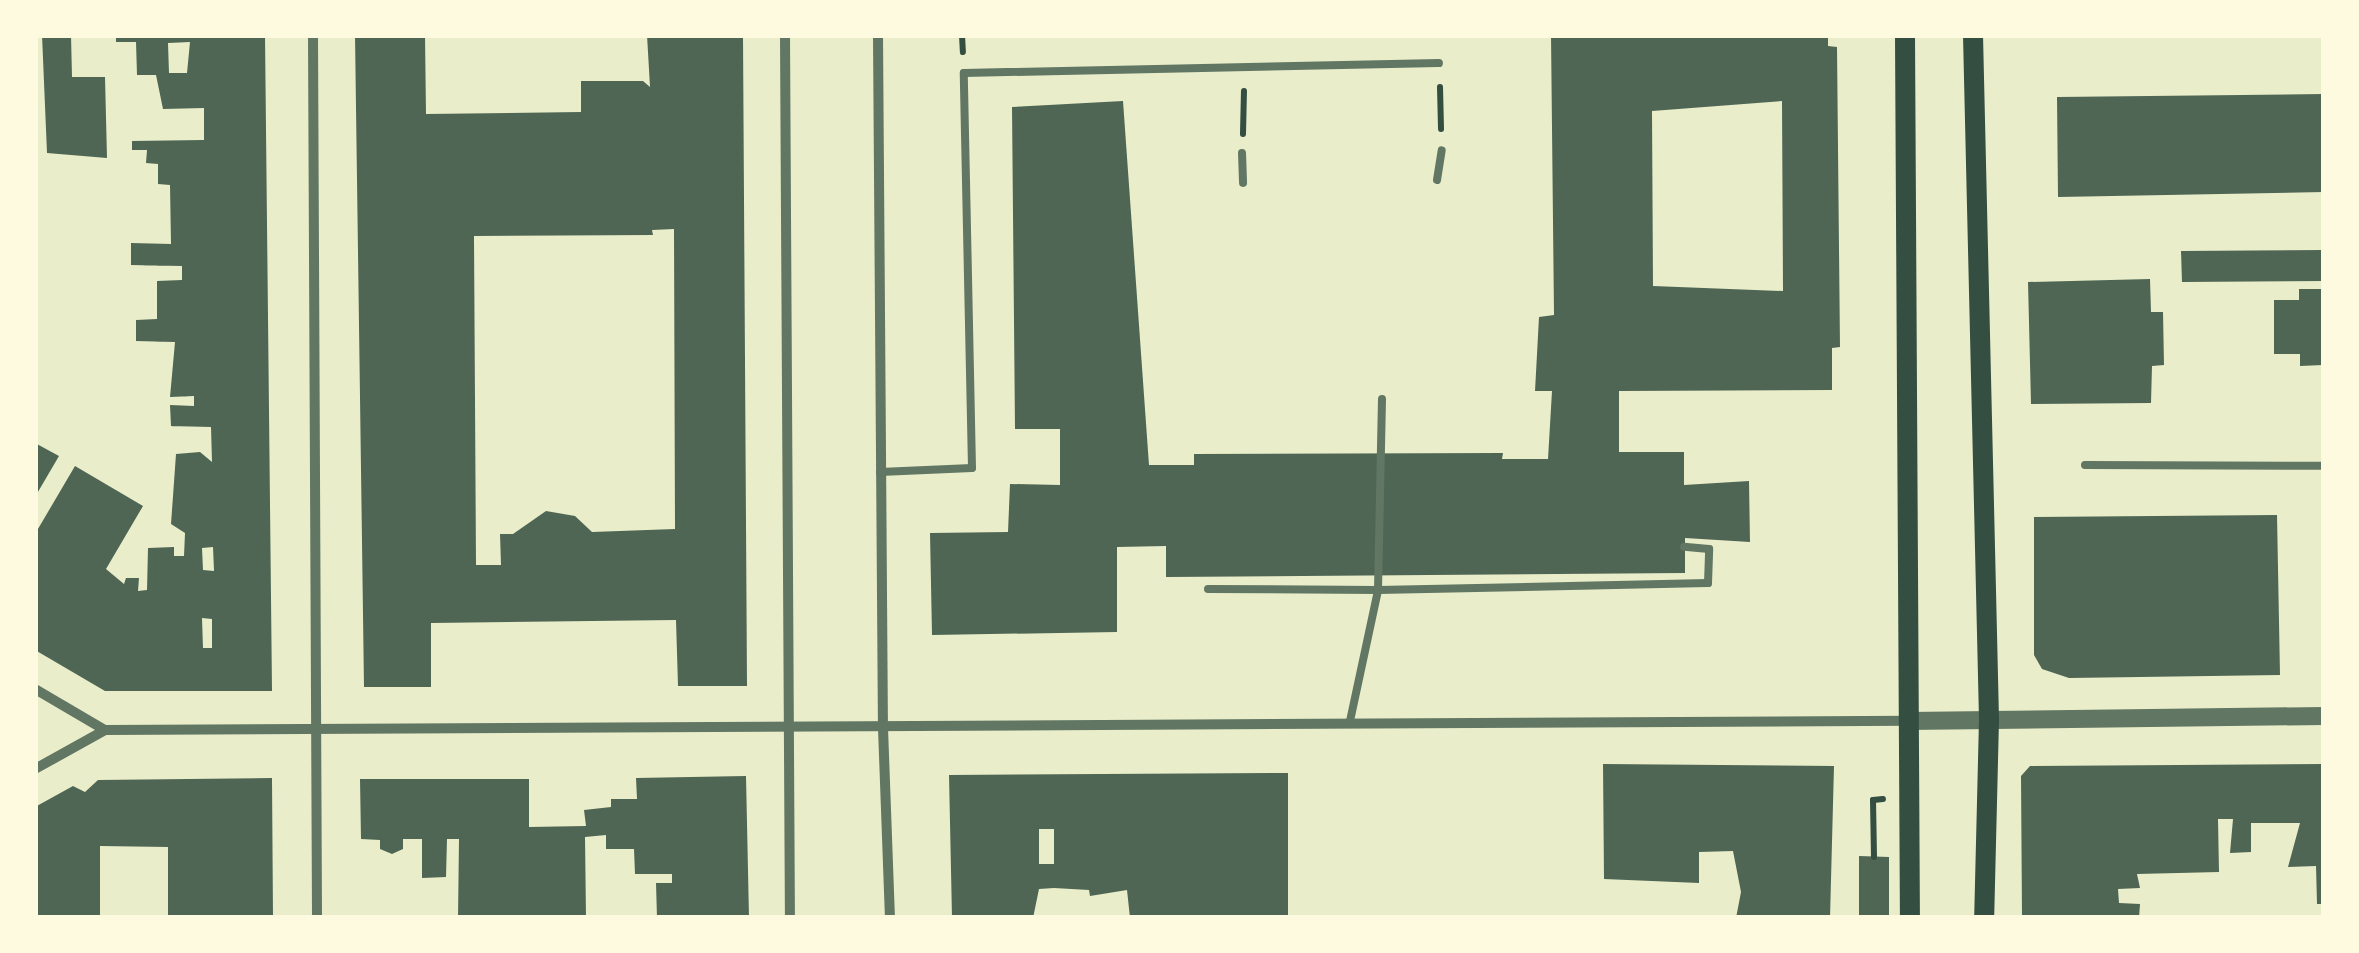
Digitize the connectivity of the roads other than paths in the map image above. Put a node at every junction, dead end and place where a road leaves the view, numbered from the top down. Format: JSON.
{"nodes":[{"id":1,"x":313,"y":35,"type":"edge"},
{"id":2,"x":785,"y":35,"type":"edge"},
{"id":3,"x":878,"y":35,"type":"edge"},
{"id":4,"x":1905,"y":35,"type":"edge"},
{"id":5,"x":1973,"y":35,"type":"edge"},
{"id":6,"x":1439,"y":62,"type":"road end"},
{"id":7,"x":1442,"y":150,"type":"road end"},
{"id":8,"x":1242,"y":153,"type":"road end"},
{"id":9,"x":1437,"y":180,"type":"dead end"},
{"id":10,"x":1243,"y":183,"type":"dead end"},
{"id":11,"x":1382,"y":399,"type":"dead end"},
{"id":12,"x":2086,"y":466,"type":"dead end"},
{"id":13,"x":2324,"y":466,"type":"edge"},
{"id":14,"x":880,"y":472,"type":"junction"},
{"id":15,"x":1684,"y":547,"type":"dead end"},
{"id":16,"x":1208,"y":589,"type":"dead end"},
{"id":17,"x":1378,"y":590,"type":"junction"},
{"id":18,"x":35,"y":689,"type":"edge"},
{"id":19,"x":2324,"y":716,"type":"edge"},
{"id":20,"x":1908,"y":720,"type":"junction"},
{"id":21,"x":1989,"y":720,"type":"junction"},
{"id":22,"x":1350,"y":721,"type":"junction"},
{"id":23,"x":789,"y":728,"type":"junction"},
{"id":24,"x":882,"y":728,"type":"junction"},
{"id":25,"x":105,"y":730,"type":"junction"},
{"id":26,"x":317,"y":731,"type":"junction"},
{"id":27,"x":35,"y":769,"type":"edge"},
{"id":28,"x":317,"y":918,"type":"edge"},
{"id":29,"x":790,"y":918,"type":"edge"},
{"id":30,"x":890,"y":918,"type":"edge"},
{"id":31,"x":1910,"y":918,"type":"edge"},
{"id":32,"x":1984,"y":918,"type":"edge"}],
"edges":[{"from":1,"to":26,"type":"street"},
{"from":2,"to":23,"type":"street"},
{"from":3,"to":14,"type":"street"},
{"from":4,"to":20,"type":"main road"},
{"from":5,"to":21,"type":"main road"},
{"from":6,"to":14,"type":"lane"},
{"from":7,"to":9,"type":"lane"},
{"from":8,"to":10,"type":"lane"},
{"from":11,"to":17,"type":"lane"},
{"from":12,"to":13,"type":"lane"},
{"from":14,"to":24,"type":"street"},
{"from":15,"to":17,"type":"lane"},
{"from":16,"to":17,"type":"lane"},
{"from":17,"to":22,"type":"lane"},
{"from":18,"to":25,"type":"street"},
{"from":19,"to":21,"type":"street"},
{"from":20,"to":21,"type":"street"},
{"from":20,"to":22,"type":"street"},
{"from":20,"to":31,"type":"main road"},
{"from":21,"to":32,"type":"main road"},
{"from":22,"to":24,"type":"street"},
{"from":23,"to":24,"type":"street"},
{"from":23,"to":26,"type":"street"},
{"from":23,"to":29,"type":"street"},
{"from":24,"to":30,"type":"street"},
{"from":25,"to":26,"type":"street"},
{"from":25,"to":27,"type":"street"},
{"from":26,"to":28,"type":"street"}]}
